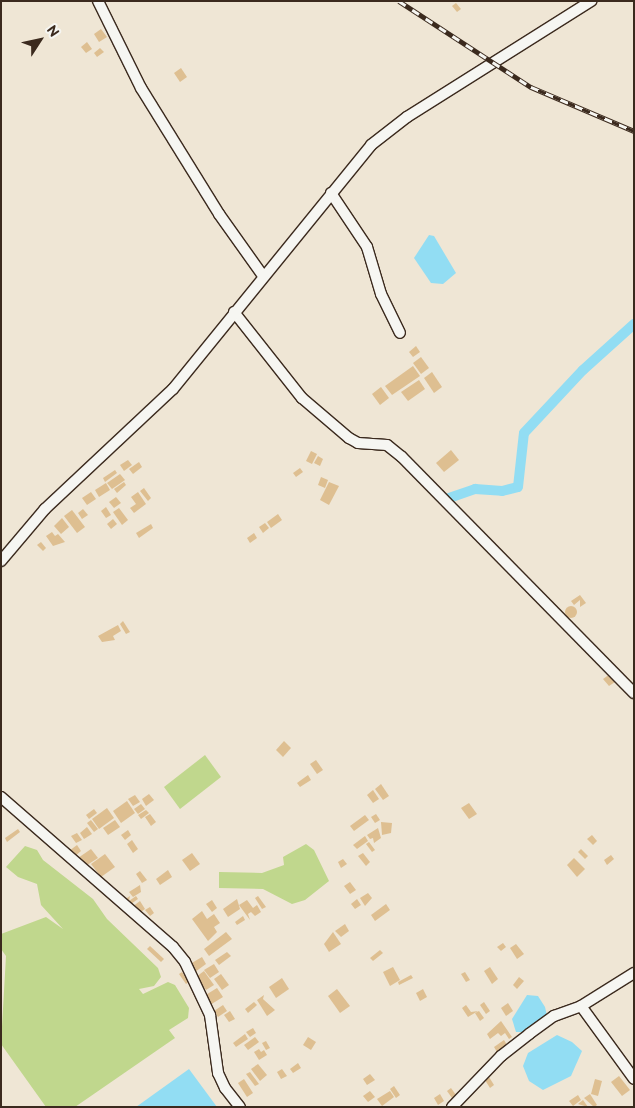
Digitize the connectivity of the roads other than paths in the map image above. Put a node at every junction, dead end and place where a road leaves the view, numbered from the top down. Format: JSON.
{"nodes":[{"id":1,"x":98,"y":1,"type":"edge"},
{"id":2,"x":591,"y":1,"type":"edge"},
{"id":3,"x":331,"y":193,"type":"junction"},
{"id":4,"x":263,"y":276,"type":"junction"},
{"id":5,"x":234,"y":312,"type":"junction"},
{"id":6,"x":400,"y":333,"type":"dead end"},
{"id":7,"x":1,"y":561,"type":"edge"},
{"id":8,"x":634,"y":693,"type":"edge"},
{"id":9,"x":1,"y":797,"type":"edge"},
{"id":10,"x":634,"y":973,"type":"edge"},
{"id":11,"x":581,"y":1006,"type":"junction"},
{"id":12,"x":634,"y":1079,"type":"edge"},
{"id":13,"x":240,"y":1107,"type":"edge"},
{"id":14,"x":452,"y":1107,"type":"edge"}],
"edges":[{"from":1,"to":4,"type":"street"},
{"from":2,"to":3,"type":"street"},
{"from":3,"to":4,"type":"street"},
{"from":3,"to":6,"type":"street"},
{"from":4,"to":5,"type":"street"},
{"from":5,"to":7,"type":"street"},
{"from":5,"to":8,"type":"street"},
{"from":9,"to":13,"type":"street"},
{"from":10,"to":11,"type":"street"},
{"from":11,"to":12,"type":"street"},
{"from":11,"to":14,"type":"street"}]}
